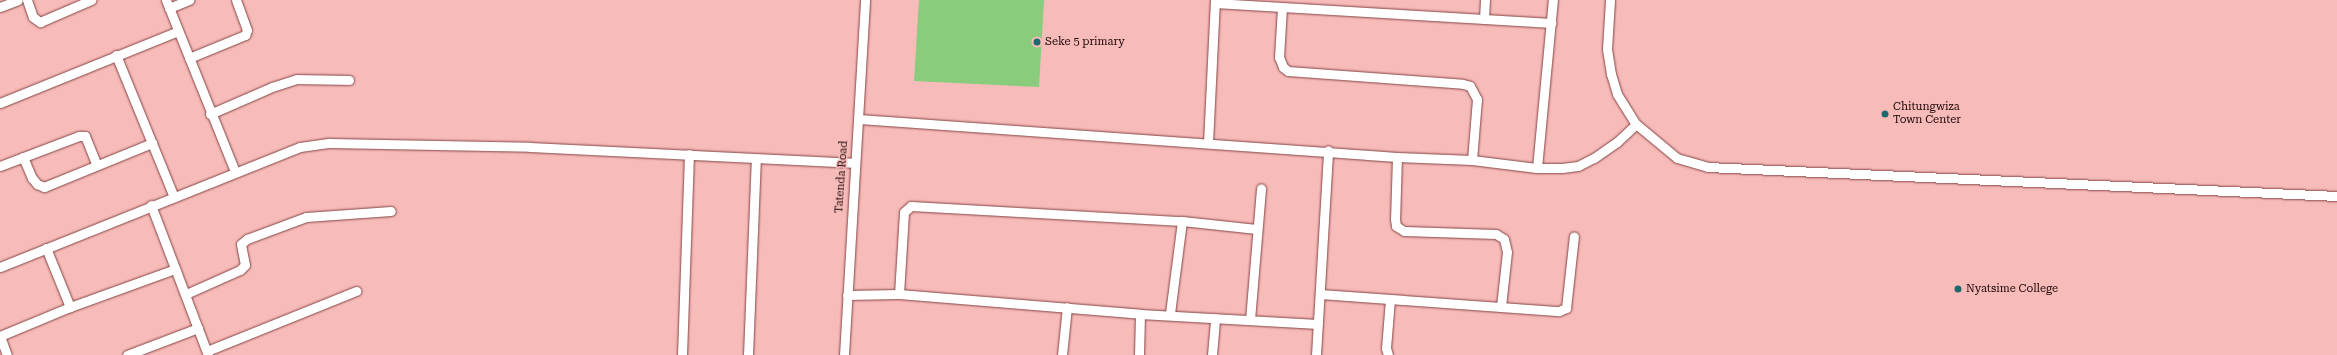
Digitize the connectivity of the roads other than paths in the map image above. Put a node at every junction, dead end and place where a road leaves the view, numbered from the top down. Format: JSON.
{"nodes":[{"id":1,"x":18,"y":0,"type":"edge"},
{"id":2,"x":27,"y":0,"type":"edge"},
{"id":3,"x":91,"y":0,"type":"edge"},
{"id":4,"x":189,"y":0,"type":"edge"},
{"id":5,"x":236,"y":0,"type":"edge"},
{"id":6,"x":865,"y":0,"type":"edge"},
{"id":7,"x":1485,"y":0,"type":"edge"},
{"id":8,"x":1552,"y":0,"type":"edge"},
{"id":9,"x":1610,"y":0,"type":"edge"},
{"id":10,"x":1215,"y":2,"type":"edge"},
{"id":11,"x":168,"y":4,"type":"edge"},
{"id":12,"x":0,"y":7,"type":"edge"},
{"id":13,"x":1282,"y":7,"type":"junction"},
{"id":14,"x":1484,"y":19,"type":"junction"},
{"id":15,"x":1551,"y":23,"type":"junction"},
{"id":16,"x":178,"y":31,"type":"junction"},
{"id":17,"x":116,"y":55,"type":"junction"},
{"id":18,"x":189,"y":58,"type":"junction"},
{"id":19,"x":349,"y":80,"type":"dead end"},
{"id":20,"x":0,"y":102,"type":"edge"},
{"id":21,"x":210,"y":114,"type":"junction"},
{"id":22,"x":858,"y":119,"type":"junction"},
{"id":23,"x":1636,"y":124,"type":"junction"},
{"id":24,"x":1208,"y":142,"type":"junction"},
{"id":25,"x":152,"y":143,"type":"junction"},
{"id":26,"x":1328,"y":150,"type":"junction"},
{"id":27,"x":689,"y":154,"type":"junction"},
{"id":28,"x":24,"y":157,"type":"junction"},
{"id":29,"x":1397,"y":157,"type":"junction"},
{"id":30,"x":756,"y":159,"type":"junction"},
{"id":31,"x":1472,"y":160,"type":"junction"},
{"id":32,"x":854,"y":163,"type":"junction"},
{"id":33,"x":97,"y":165,"type":"junction"},
{"id":34,"x":0,"y":166,"type":"edge"},
{"id":35,"x":1537,"y":168,"type":"junction"},
{"id":36,"x":235,"y":172,"type":"junction"},
{"id":37,"x":1260,"y":188,"type":"dead end"},
{"id":38,"x":2337,"y":196,"type":"edge"},
{"id":39,"x":174,"y":197,"type":"junction"},
{"id":40,"x":151,"y":205,"type":"junction"},
{"id":41,"x":390,"y":211,"type":"dead end"},
{"id":42,"x":1182,"y":221,"type":"junction"},
{"id":43,"x":1257,"y":229,"type":"junction"},
{"id":44,"x":1574,"y":236,"type":"dead end"},
{"id":45,"x":46,"y":248,"type":"junction"},
{"id":46,"x":0,"y":267,"type":"edge"},
{"id":47,"x":175,"y":269,"type":"junction"},
{"id":48,"x":356,"y":291,"type":"dead end"},
{"id":49,"x":186,"y":294,"type":"junction"},
{"id":50,"x":899,"y":294,"type":"junction"},
{"id":51,"x":1320,"y":294,"type":"junction"},
{"id":52,"x":847,"y":295,"type":"junction"},
{"id":53,"x":1390,"y":299,"type":"junction"},
{"id":54,"x":1501,"y":306,"type":"junction"},
{"id":55,"x":70,"y":307,"type":"junction"},
{"id":56,"x":1067,"y":307,"type":"junction"},
{"id":57,"x":1140,"y":314,"type":"junction"},
{"id":58,"x":1170,"y":314,"type":"junction"},
{"id":59,"x":1214,"y":318,"type":"junction"},
{"id":60,"x":1250,"y":320,"type":"junction"},
{"id":61,"x":1318,"y":324,"type":"junction"},
{"id":62,"x":198,"y":328,"type":"junction"},
{"id":63,"x":0,"y":336,"type":"edge"},
{"id":64,"x":208,"y":353,"type":"edge"},
{"id":65,"x":7,"y":355,"type":"edge"},
{"id":66,"x":127,"y":355,"type":"edge"},
{"id":67,"x":682,"y":355,"type":"edge"},
{"id":68,"x":748,"y":355,"type":"edge"},
{"id":69,"x":844,"y":355,"type":"edge"},
{"id":70,"x":1062,"y":355,"type":"edge"},
{"id":71,"x":1139,"y":355,"type":"edge"},
{"id":72,"x":1212,"y":355,"type":"edge"},
{"id":73,"x":1316,"y":355,"type":"edge"},
{"id":74,"x":1388,"y":355,"type":"edge"}],
"edges":[{"from":1,"to":12,"type":"street"},
{"from":2,"to":3,"type":"street"},
{"from":4,"to":11,"type":"street"},
{"from":5,"to":18,"type":"street"},
{"from":6,"to":22,"type":"street","name":"Tatenda Road"},
{"from":7,"to":14,"type":"street"},
{"from":8,"to":15,"type":"street"},
{"from":9,"to":23,"type":"street"},
{"from":10,"to":13,"type":"street"},
{"from":10,"to":24,"type":"street"},
{"from":11,"to":16,"type":"street"},
{"from":13,"to":14,"type":"street"},
{"from":13,"to":31,"type":"street"},
{"from":14,"to":15,"type":"street"},
{"from":15,"to":35,"type":"street"},
{"from":16,"to":17,"type":"street"},
{"from":16,"to":18,"type":"street"},
{"from":17,"to":20,"type":"street"},
{"from":17,"to":25,"type":"street"},
{"from":18,"to":21,"type":"street"},
{"from":19,"to":21,"type":"street"},
{"from":21,"to":36,"type":"street"},
{"from":22,"to":24,"type":"street"},
{"from":22,"to":32,"type":"street","name":"Tatenda Road"},
{"from":23,"to":35,"type":"street"},
{"from":23,"to":38,"type":"street"},
{"from":24,"to":26,"type":"street"},
{"from":25,"to":33,"type":"street"},
{"from":25,"to":39,"type":"street"},
{"from":26,"to":29,"type":"street"},
{"from":26,"to":51,"type":"street"},
{"from":27,"to":30,"type":"street"},
{"from":27,"to":36,"type":"street"},
{"from":27,"to":67,"type":"street"},
{"from":28,"to":33,"type":"street"},
{"from":28,"to":33,"type":"street"},
{"from":28,"to":34,"type":"street"},
{"from":29,"to":31,"type":"street"},
{"from":29,"to":54,"type":"street"},
{"from":30,"to":32,"type":"street"},
{"from":30,"to":68,"type":"street"},
{"from":31,"to":35,"type":"street"},
{"from":32,"to":52,"type":"street","name":"Tatenda Road"},
{"from":36,"to":39,"type":"street"},
{"from":37,"to":43,"type":"street"},
{"from":39,"to":40,"type":"street"},
{"from":40,"to":45,"type":"street"},
{"from":40,"to":47,"type":"street"},
{"from":41,"to":49,"type":"street"},
{"from":42,"to":43,"type":"street"},
{"from":42,"to":50,"type":"street"},
{"from":42,"to":58,"type":"street"},
{"from":43,"to":60,"type":"street"},
{"from":44,"to":54,"type":"street"},
{"from":45,"to":46,"type":"street"},
{"from":45,"to":55,"type":"street"},
{"from":47,"to":49,"type":"street"},
{"from":47,"to":55,"type":"street"},
{"from":48,"to":64,"type":"street"},
{"from":49,"to":62,"type":"street"},
{"from":50,"to":52,"type":"street"},
{"from":50,"to":56,"type":"street"},
{"from":51,"to":53,"type":"street"},
{"from":51,"to":61,"type":"street"},
{"from":52,"to":69,"type":"street","name":"Tatenda Road"},
{"from":53,"to":54,"type":"street"},
{"from":53,"to":74,"type":"street"},
{"from":55,"to":63,"type":"street"},
{"from":56,"to":57,"type":"street"},
{"from":56,"to":70,"type":"street"},
{"from":57,"to":58,"type":"street"},
{"from":57,"to":71,"type":"street"},
{"from":58,"to":59,"type":"street"},
{"from":59,"to":60,"type":"street"},
{"from":59,"to":72,"type":"street"},
{"from":60,"to":61,"type":"street"},
{"from":61,"to":73,"type":"street"},
{"from":62,"to":64,"type":"street"},
{"from":62,"to":66,"type":"street"},
{"from":63,"to":65,"type":"street"}]}
